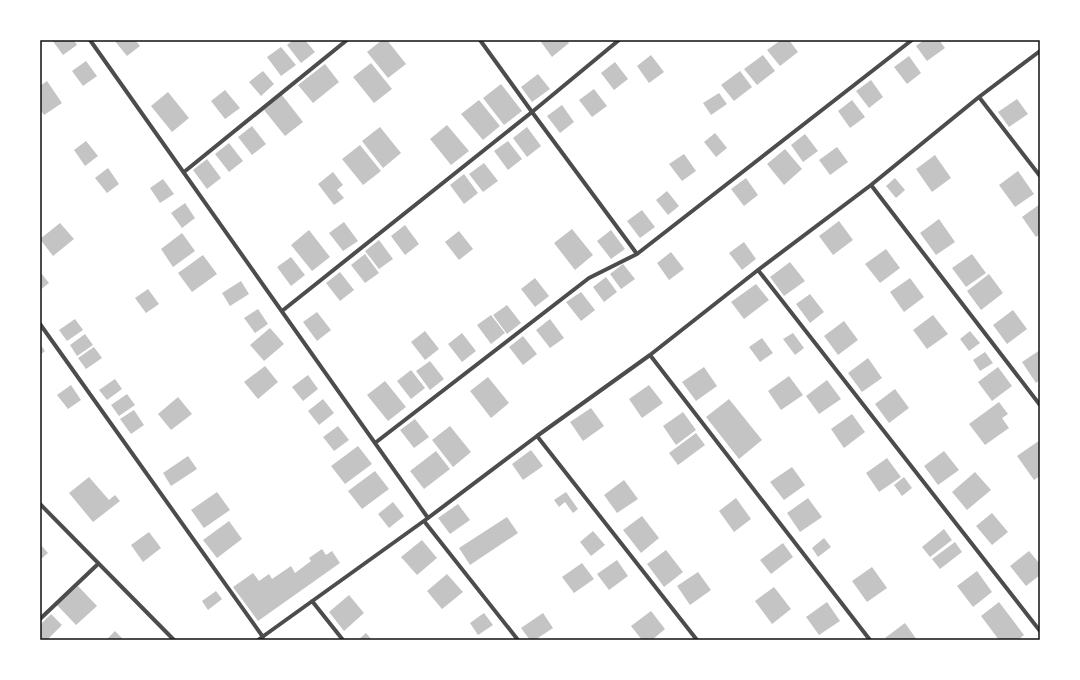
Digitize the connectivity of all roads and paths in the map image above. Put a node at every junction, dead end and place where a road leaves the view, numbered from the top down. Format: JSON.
{"nodes":[{"id":1,"x":90,"y":40,"type":"edge"},
{"id":2,"x":346,"y":40,"type":"edge"},
{"id":3,"x":480,"y":40,"type":"edge"},
{"id":4,"x":620,"y":40,"type":"edge"},
{"id":5,"x":912,"y":40,"type":"edge"},
{"id":6,"x":1040,"y":51,"type":"edge"},
{"id":7,"x":979,"y":97,"type":"junction"},
{"id":8,"x":532,"y":112,"type":"junction"},
{"id":9,"x":184,"y":172,"type":"junction"},
{"id":10,"x":1040,"y":176,"type":"edge"},
{"id":11,"x":871,"y":185,"type":"junction"},
{"id":12,"x":637,"y":254,"type":"junction"},
{"id":13,"x":758,"y":270,"type":"junction"},
{"id":14,"x":282,"y":311,"type":"junction"},
{"id":15,"x":40,"y":324,"type":"edge"},
{"id":16,"x":650,"y":355,"type":"junction"},
{"id":17,"x":1040,"y":405,"type":"edge"},
{"id":18,"x":537,"y":436,"type":"junction"},
{"id":19,"x":375,"y":443,"type":"junction"},
{"id":20,"x":40,"y":504,"type":"edge"},
{"id":21,"x":426,"y":520,"type":"junction"},
{"id":22,"x":98,"y":564,"type":"junction"},
{"id":23,"x":312,"y":601,"type":"junction"},
{"id":24,"x":40,"y":619,"type":"edge"},
{"id":25,"x":1040,"y":631,"type":"edge"},
{"id":26,"x":263,"y":637,"type":"junction"},
{"id":27,"x":174,"y":640,"type":"edge"},
{"id":28,"x":258,"y":640,"type":"edge"},
{"id":29,"x":343,"y":640,"type":"edge"},
{"id":30,"x":518,"y":640,"type":"edge"},
{"id":31,"x":697,"y":640,"type":"edge"},
{"id":32,"x":870,"y":640,"type":"edge"}],
"edges":[{"from":1,"to":9,"type":"street"},
{"from":2,"to":9,"type":"street"},
{"from":3,"to":8,"type":"street"},
{"from":4,"to":8,"type":"street"},
{"from":5,"to":12,"type":"street"},
{"from":6,"to":7,"type":"street"},
{"from":7,"to":10,"type":"street"},
{"from":7,"to":11,"type":"street"},
{"from":8,"to":12,"type":"street"},
{"from":8,"to":14,"type":"street"},
{"from":9,"to":14,"type":"street"},
{"from":11,"to":13,"type":"street"},
{"from":11,"to":17,"type":"street"},
{"from":12,"to":19,"type":"street"},
{"from":13,"to":16,"type":"street"},
{"from":13,"to":25,"type":"street"},
{"from":14,"to":19,"type":"street"},
{"from":15,"to":26,"type":"street"},
{"from":16,"to":18,"type":"street"},
{"from":16,"to":32,"type":"street"},
{"from":18,"to":21,"type":"street"},
{"from":18,"to":31,"type":"street"},
{"from":19,"to":21,"type":"street"},
{"from":20,"to":22,"type":"street"},
{"from":21,"to":23,"type":"street"},
{"from":21,"to":30,"type":"street"},
{"from":22,"to":24,"type":"street"},
{"from":22,"to":27,"type":"street"},
{"from":23,"to":26,"type":"street"},
{"from":23,"to":29,"type":"street"},
{"from":26,"to":28,"type":"street"}]}
